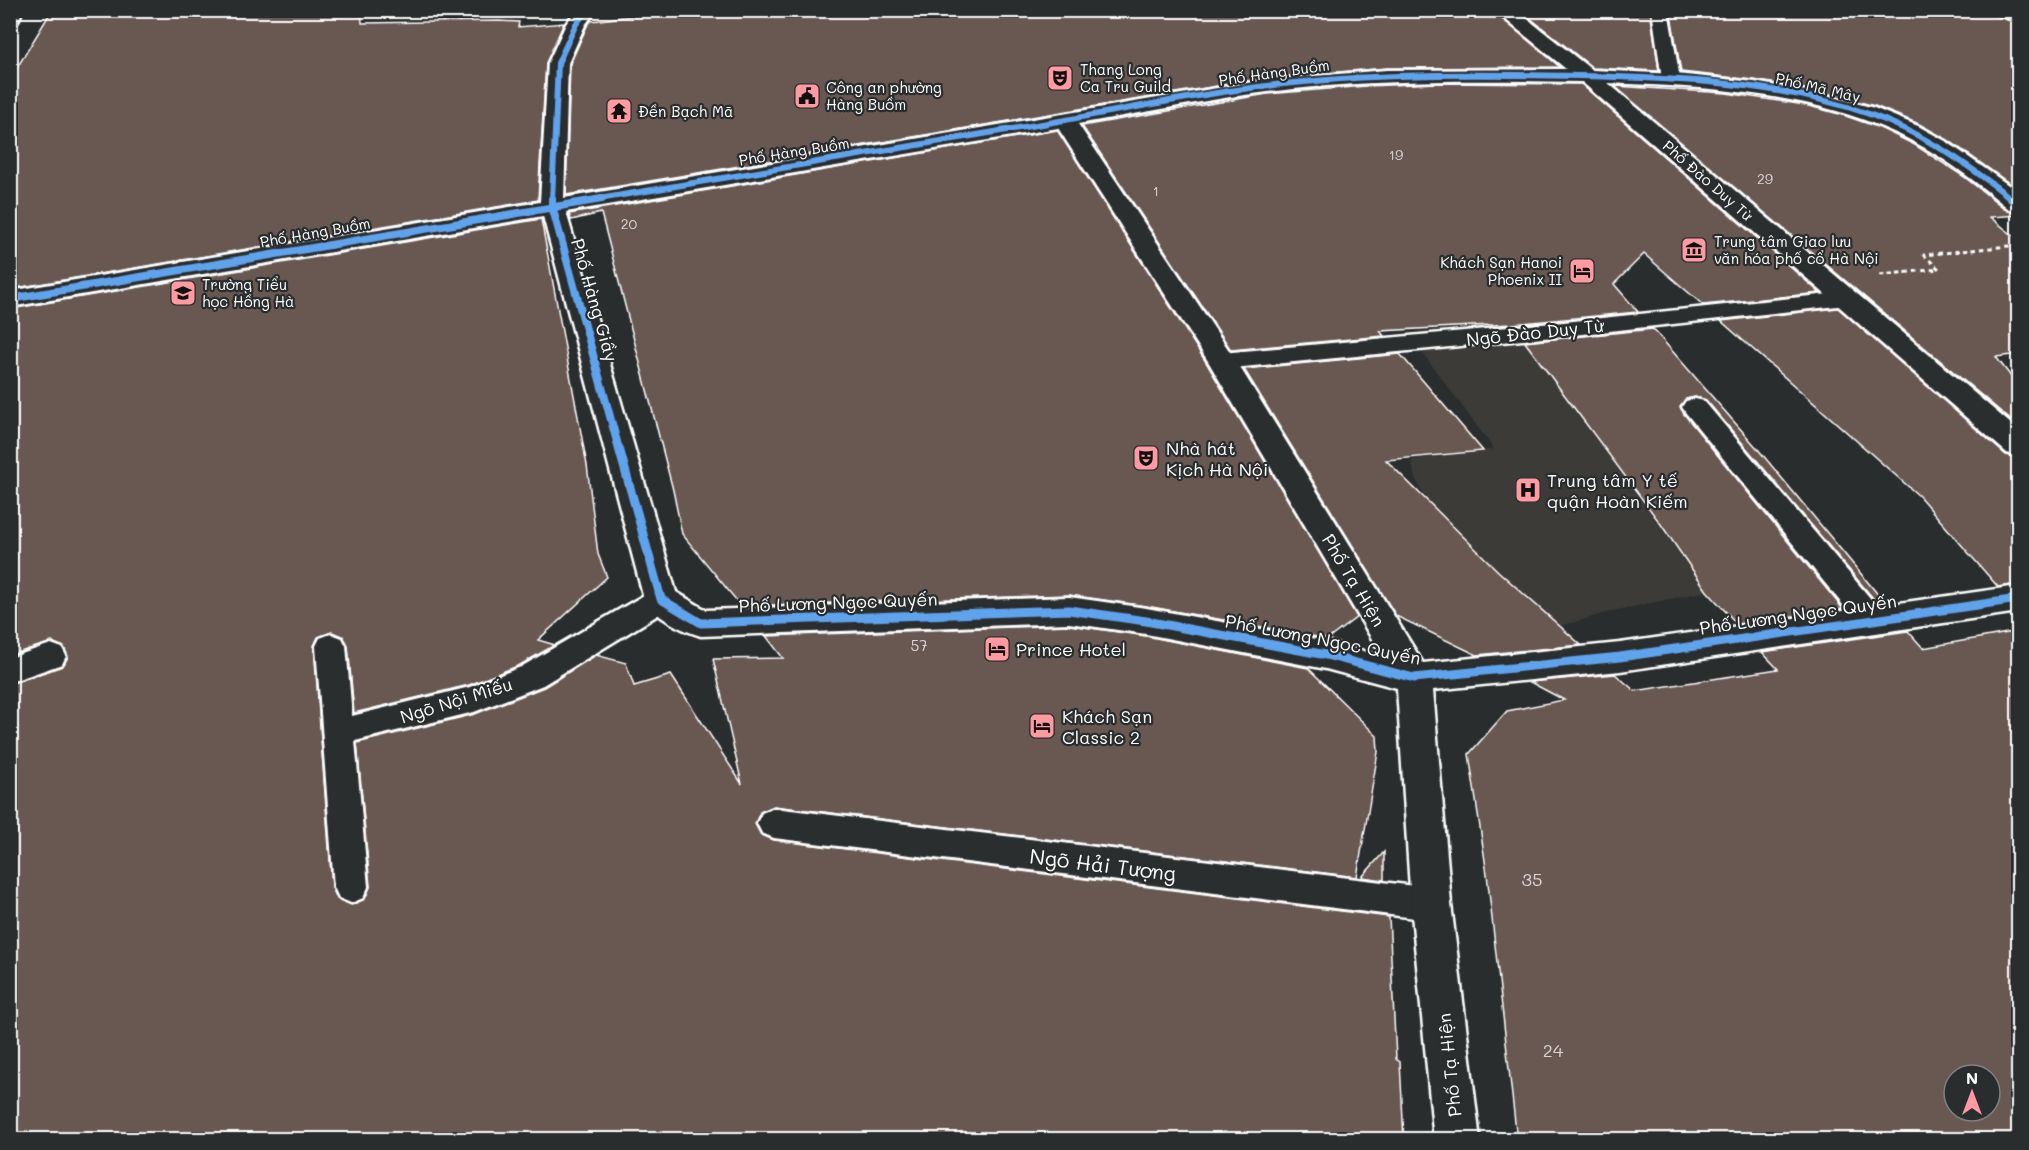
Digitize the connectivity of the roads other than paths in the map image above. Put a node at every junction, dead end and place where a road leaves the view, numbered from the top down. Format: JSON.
{"nodes":[{"id":1,"x":14,"y":10,"type":"edge"},
{"id":2,"x":586,"y":10,"type":"edge"},
{"id":3,"x":1503,"y":10,"type":"edge"},
{"id":4,"x":1660,"y":10,"type":"edge"},
{"id":5,"x":2004,"y":10,"type":"edge"},
{"id":6,"x":2019,"y":16,"type":"edge"},
{"id":7,"x":10,"y":19,"type":"edge"},
{"id":8,"x":1586,"y":75,"type":"junction"},
{"id":9,"x":1671,"y":79,"type":"junction"},
{"id":10,"x":1065,"y":121,"type":"junction"},
{"id":11,"x":2019,"y":204,"type":"edge"},
{"id":12,"x":552,"y":206,"type":"junction"},
{"id":13,"x":10,"y":299,"type":"edge"},
{"id":14,"x":1848,"y":299,"type":"junction"},
{"id":15,"x":1221,"y":361,"type":"junction"},
{"id":16,"x":1695,"y":407,"type":"dead end"},
{"id":17,"x":2019,"y":446,"type":"edge"},
{"id":18,"x":662,"y":599,"type":"junction"},
{"id":19,"x":2019,"y":599,"type":"edge"},
{"id":20,"x":1871,"y":619,"type":"junction"},
{"id":21,"x":331,"y":646,"type":"dead end"},
{"id":22,"x":51,"y":656,"type":"dead end"},
{"id":23,"x":10,"y":670,"type":"edge"},
{"id":24,"x":1414,"y":678,"type":"junction"},
{"id":25,"x":339,"y":732,"type":"junction"},
{"id":26,"x":774,"y":823,"type":"dead end"},
{"id":27,"x":351,"y":887,"type":"dead end"},
{"id":28,"x":1431,"y":904,"type":"junction"},
{"id":29,"x":1457,"y":1140,"type":"edge"}],
"edges":[{"from":1,"to":7,"type":"street"},
{"from":2,"to":12,"type":"street","name":"Phố Hàng Giầy"},
{"from":3,"to":8,"type":"street","name":"Phố Đào Duy Từ"},
{"from":4,"to":9,"type":"lane"},
{"from":5,"to":6,"type":"street"},
{"from":8,"to":9,"type":"street","name":"Phố Mã Mây"},
{"from":8,"to":10,"type":"street","name":"Phố Hàng Buồm"},
{"from":8,"to":14,"type":"street","name":"Phố Đào Duy Từ"},
{"from":9,"to":11,"type":"street","name":"Phố Mã Mây"},
{"from":10,"to":12,"type":"street","name":"Phố Hàng Buồm"},
{"from":10,"to":15,"type":"street","name":"Phố Tạ Hiện"},
{"from":12,"to":13,"type":"street","name":"Phố Hàng Buồm"},
{"from":12,"to":18,"type":"street","name":"Phố Hàng Giầy"},
{"from":14,"to":15,"type":"lane","name":"Ngõ Đào Duy Từ"},
{"from":14,"to":17,"type":"street","name":"Phố Đào Duy Từ"},
{"from":15,"to":24,"type":"street","name":"Phố Tạ Hiện"},
{"from":16,"to":20,"type":"lane"},
{"from":18,"to":24,"type":"street","name":"Phố Lương Ngọc Quyến"},
{"from":18,"to":25,"type":"lane","name":"Ngõ Nội Miếu"},
{"from":19,"to":20,"type":"street","name":"Phố Lương Ngọc Quyến"},
{"from":20,"to":24,"type":"street","name":"Phố Lương Ngọc Quyến"},
{"from":21,"to":25,"type":"lane"},
{"from":22,"to":23,"type":"lane"},
{"from":24,"to":28,"type":"street","name":"Phố Tạ Hiện"},
{"from":25,"to":27,"type":"lane"},
{"from":26,"to":28,"type":"lane","name":"Ngõ Hải Tượng"},
{"from":28,"to":29,"type":"street","name":"Phố Tạ Hiện"}]}
